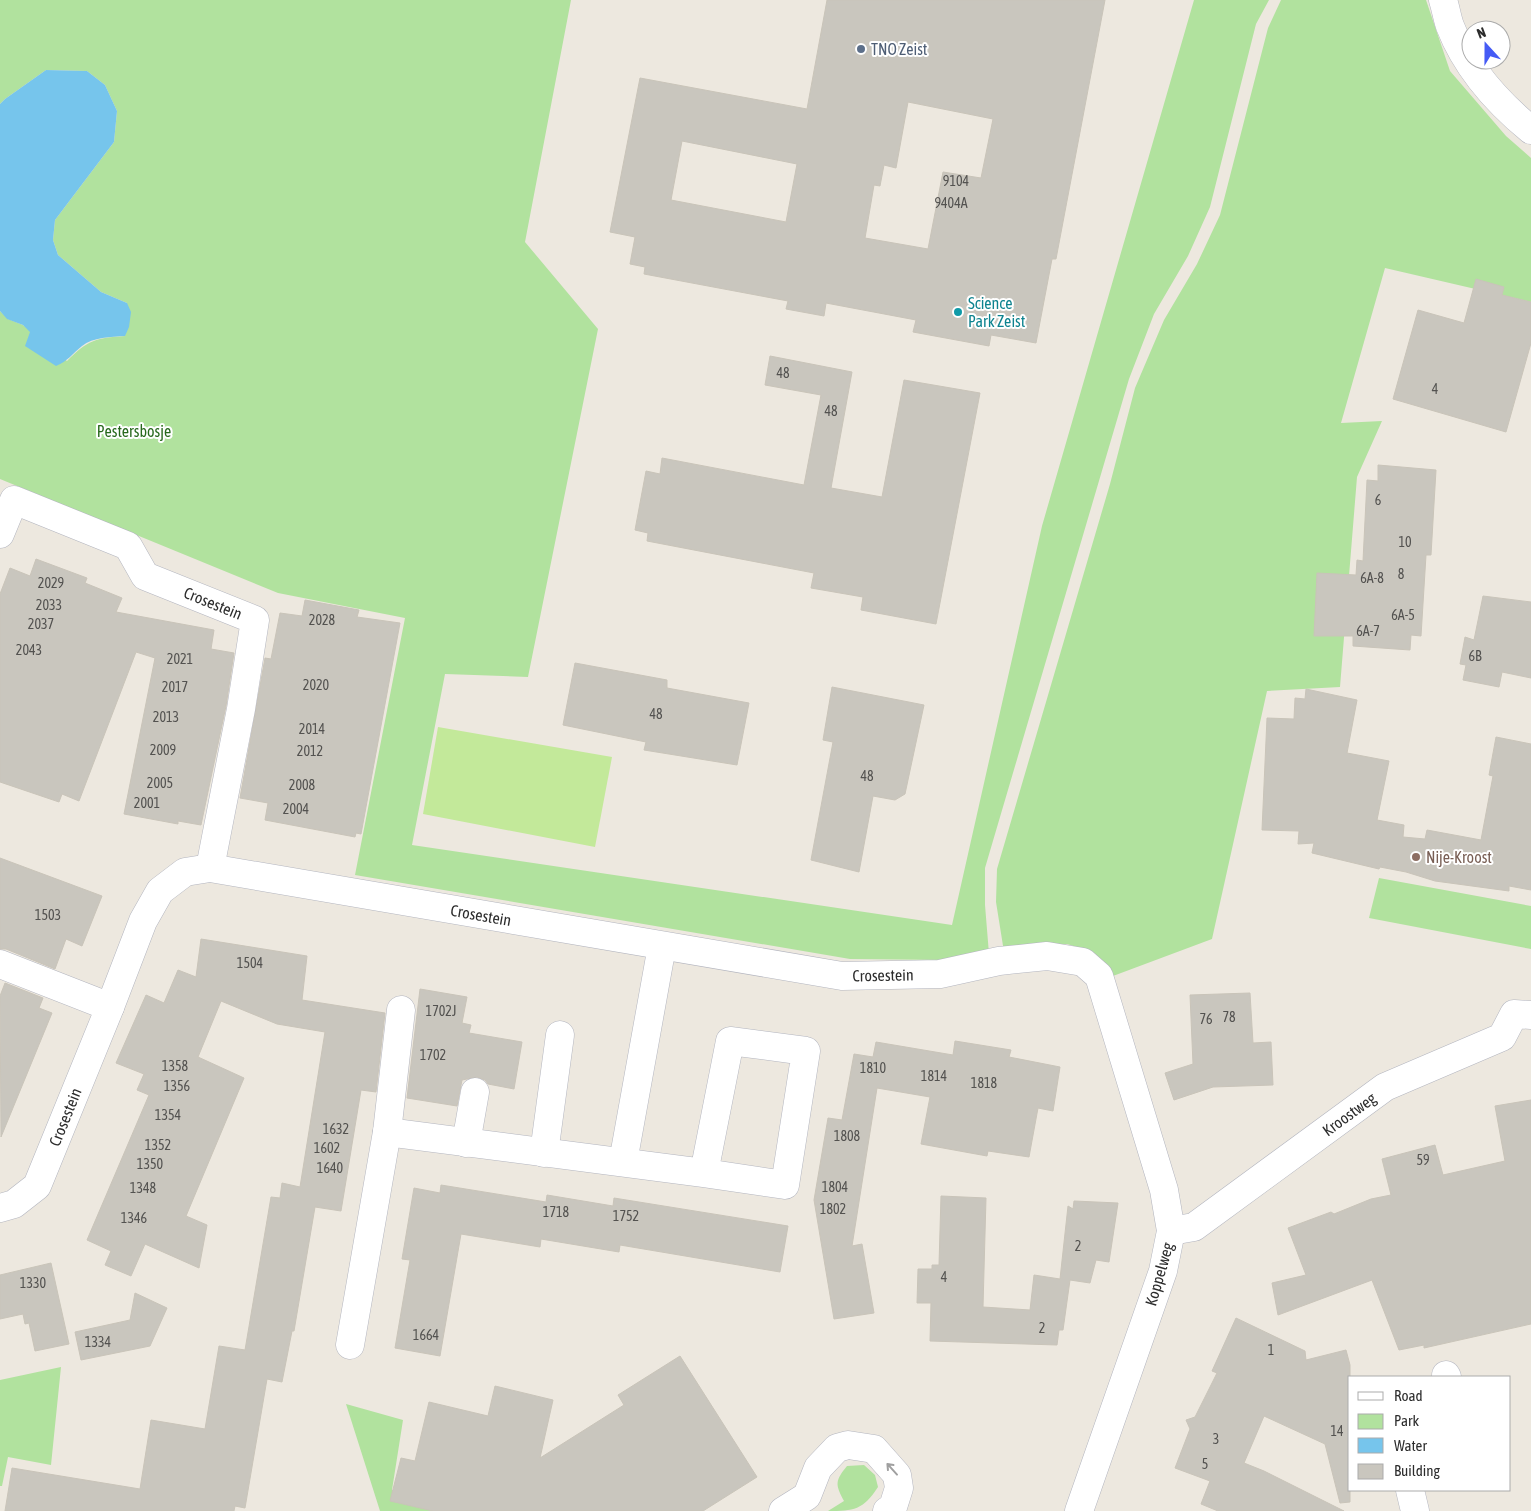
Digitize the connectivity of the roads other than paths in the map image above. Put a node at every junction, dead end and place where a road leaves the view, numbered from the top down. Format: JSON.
{"nodes":[{"id":1,"x":1443,"y":0,"type":"edge"},
{"id":2,"x":1531,"y":130,"type":"edge"},
{"id":3,"x":0,"y":534,"type":"edge"},
{"id":4,"x":210,"y":868,"type":"junction"},
{"id":5,"x":662,"y":946,"type":"junction"},
{"id":6,"x":0,"y":964,"type":"edge"},
{"id":7,"x":1099,"y":976,"type":"joint"},
{"id":8,"x":110,"y":1007,"type":"junction"},
{"id":9,"x":401,"y":1010,"type":"dead end"},
{"id":10,"x":1531,"y":1015,"type":"edge"},
{"id":11,"x":560,"y":1035,"type":"dead end"},
{"id":12,"x":475,"y":1092,"type":"dead end"},
{"id":13,"x":387,"y":1132,"type":"junction"},
{"id":14,"x":466,"y":1143,"type":"junction"},
{"id":15,"x":544,"y":1152,"type":"junction"},
{"id":16,"x":623,"y":1162,"type":"junction"},
{"id":17,"x":704,"y":1173,"type":"junction"},
{"id":18,"x":0,"y":1208,"type":"edge"},
{"id":19,"x":1171,"y":1231,"type":"junction"},
{"id":20,"x":350,"y":1345,"type":"dead end"},
{"id":21,"x":1410,"y":1491,"type":"edge"},
{"id":22,"x":783,"y":1511,"type":"edge"},
{"id":23,"x":887,"y":1511,"type":"edge"},
{"id":24,"x":1079,"y":1511,"type":"edge"},
{"id":25,"x":1415,"y":1511,"type":"edge"}],
"edges":[{"from":1,"to":2,"type":"street"},
{"from":3,"to":4,"type":"street","name":"Crosestein"},
{"from":4,"to":5,"type":"street","name":"Crosestein"},
{"from":4,"to":8,"type":"street","name":"Crosestein"},
{"from":5,"to":7,"type":"street","name":"Crosestein"},
{"from":5,"to":16,"type":"street"},
{"from":6,"to":8,"type":"street"},
{"from":7,"to":19,"type":"street","name":"Koppelweg"},
{"from":8,"to":18,"type":"street","name":"Crosestein"},
{"from":9,"to":13,"type":"street"},
{"from":10,"to":19,"type":"street","name":"Kroostweg"},
{"from":11,"to":15,"type":"street"},
{"from":12,"to":14,"type":"street"},
{"from":13,"to":14,"type":"street"},
{"from":13,"to":20,"type":"street"},
{"from":14,"to":15,"type":"street"},
{"from":15,"to":16,"type":"street"},
{"from":16,"to":17,"type":"street"},
{"from":17,"to":17,"type":"street"},
{"from":19,"to":24,"type":"street","name":"Koppelweg"},
{"from":21,"to":25,"type":"street"},
{"from":23,"to":22,"type":"street","one_way":true}]}
